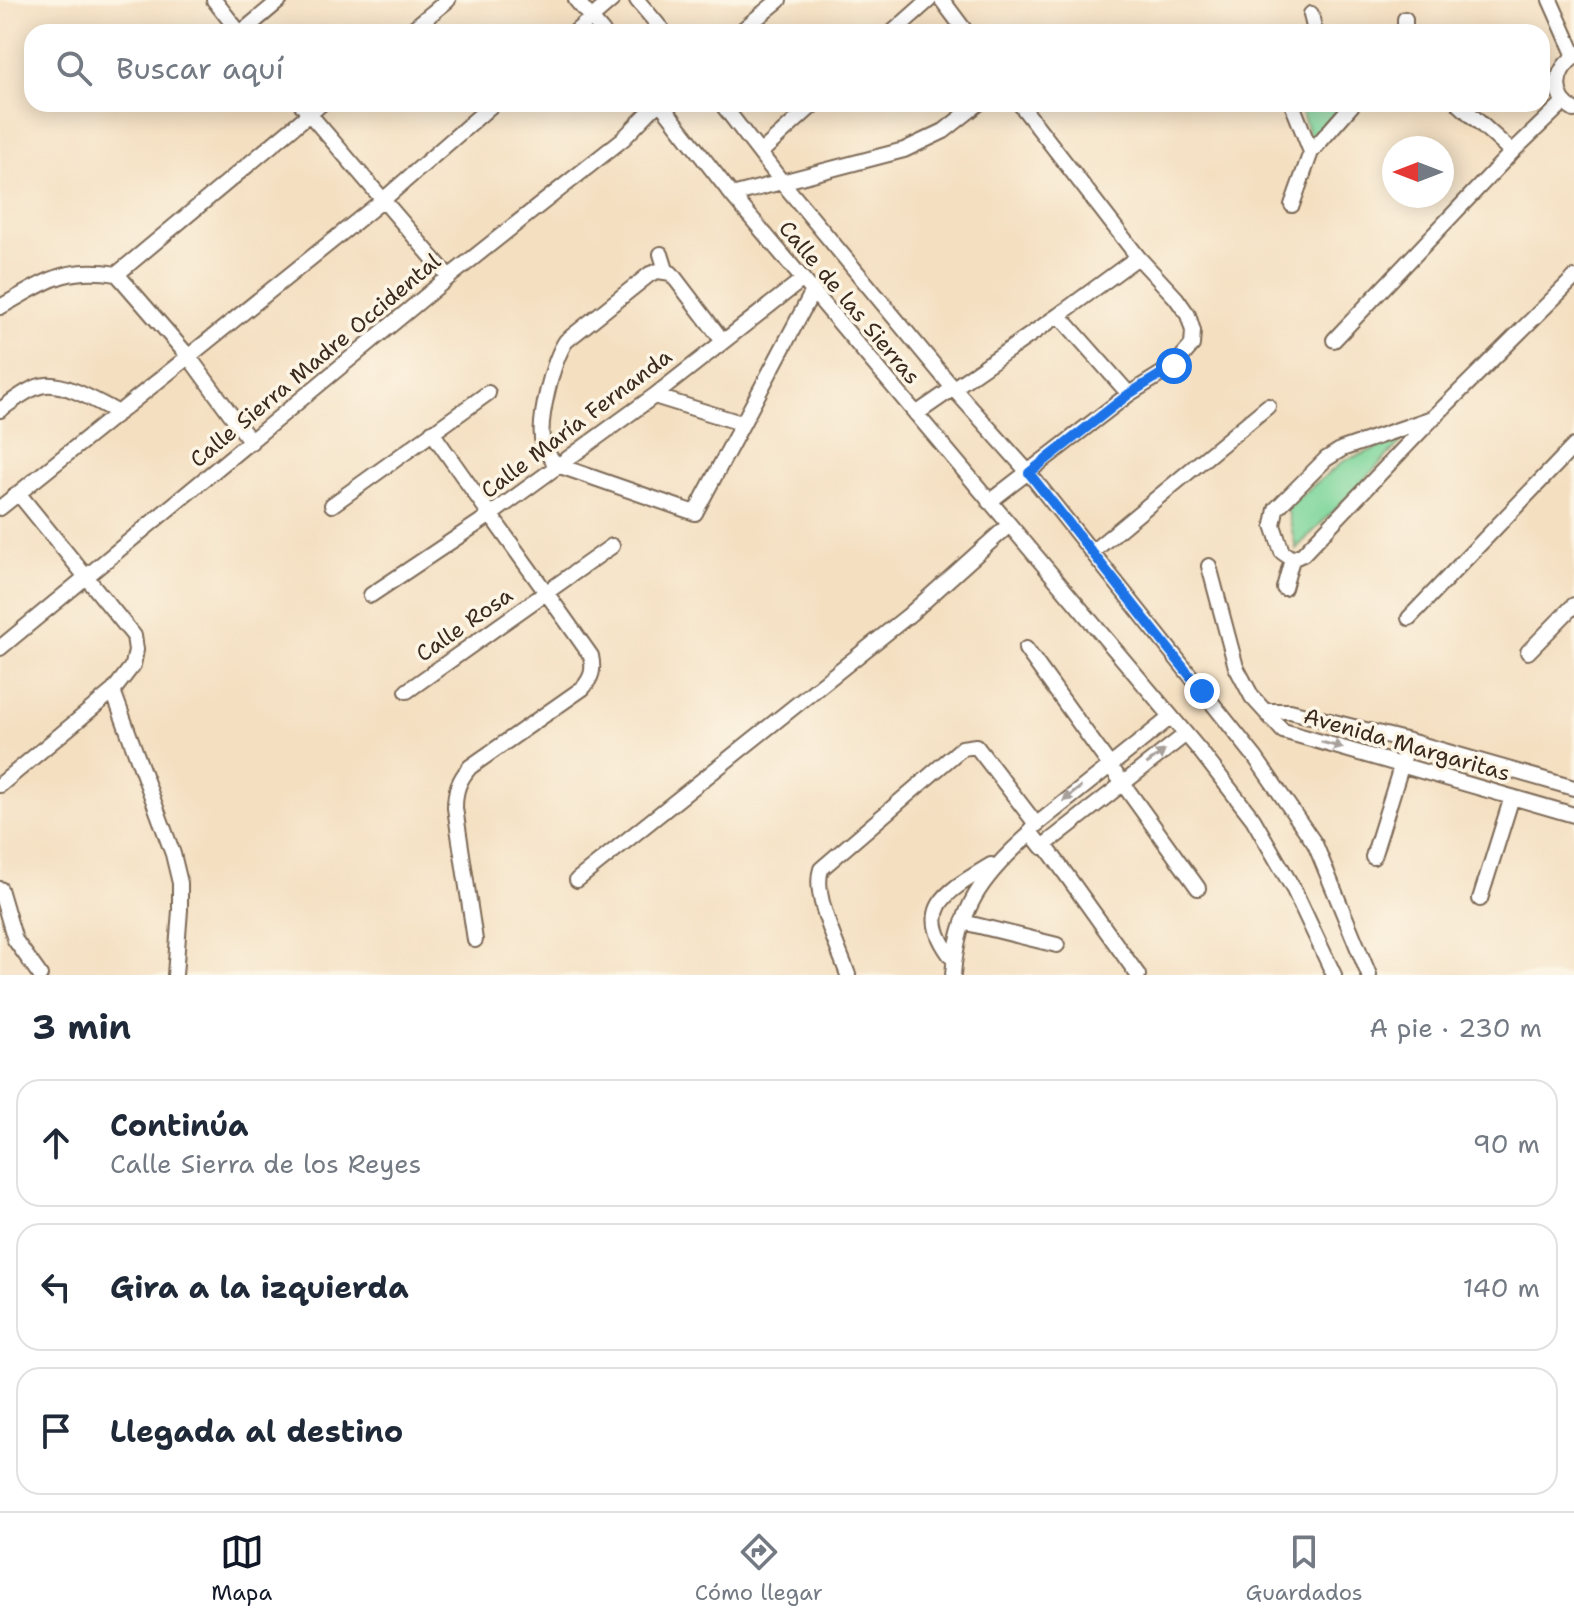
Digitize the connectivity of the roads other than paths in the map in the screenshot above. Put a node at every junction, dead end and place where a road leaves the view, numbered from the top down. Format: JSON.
{"nodes":[{"id":1,"x":214,"y":0,"type":"edge"},
{"id":2,"x":280,"y":0,"type":"edge"},
{"id":3,"x":448,"y":0,"type":"edge"},
{"id":4,"x":576,"y":0,"type":"edge"},
{"id":5,"x":612,"y":0,"type":"edge"},
{"id":6,"x":637,"y":0,"type":"edge"},
{"id":7,"x":779,"y":0,"type":"edge"},
{"id":8,"x":940,"y":0,"type":"edge"},
{"id":9,"x":1550,"y":0,"type":"edge"},
{"id":10,"x":1311,"y":14,"type":"dead end"},
{"id":11,"x":591,"y":18,"type":"junction"},
{"id":12,"x":234,"y":24,"type":"edge"},
{"id":13,"x":250,"y":24,"type":"edge"},
{"id":14,"x":419,"y":24,"type":"edge"},
{"id":15,"x":584,"y":24,"type":"edge"},
{"id":16,"x":596,"y":24,"type":"edge"},
{"id":17,"x":657,"y":24,"type":"edge"},
{"id":18,"x":750,"y":24,"type":"edge"},
{"id":19,"x":905,"y":24,"type":"edge"},
{"id":20,"x":960,"y":24,"type":"edge"},
{"id":21,"x":1313,"y":24,"type":"edge"},
{"id":22,"x":1574,"y":55,"type":"edge"},
{"id":23,"x":1569,"y":106,"type":"edge"},
{"id":24,"x":302,"y":112,"type":"edge"},
{"id":25,"x":308,"y":112,"type":"edge"},
{"id":26,"x":484,"y":112,"type":"edge"},
{"id":27,"x":651,"y":112,"type":"edge"},
{"id":28,"x":665,"y":112,"type":"edge"},
{"id":29,"x":728,"y":112,"type":"edge"},
{"id":30,"x":805,"y":112,"type":"edge"},
{"id":31,"x":968,"y":112,"type":"edge"},
{"id":32,"x":1026,"y":112,"type":"edge"},
{"id":33,"x":1295,"y":112,"type":"edge"},
{"id":34,"x":1346,"y":112,"type":"edge"},
{"id":35,"x":1468,"y":112,"type":"edge"},
{"id":36,"x":1311,"y":152,"type":"junction"},
{"id":37,"x":1512,"y":152,"type":"junction"},
{"id":38,"x":760,"y":153,"type":"junction"},
{"id":39,"x":782,"y":182,"type":"junction"},
{"id":40,"x":732,"y":195,"type":"junction"},
{"id":41,"x":383,"y":200,"type":"junction"},
{"id":42,"x":1292,"y":205,"type":"dead end"},
{"id":43,"x":661,"y":254,"type":"dead end"},
{"id":44,"x":1138,"y":257,"type":"junction"},
{"id":45,"x":666,"y":270,"type":"junction"},
{"id":46,"x":117,"y":274,"type":"junction"},
{"id":47,"x":449,"y":277,"type":"junction"},
{"id":48,"x":1574,"y":278,"type":"edge"},
{"id":49,"x":803,"y":279,"type":"junction"},
{"id":50,"x":813,"y":291,"type":"junction"},
{"id":51,"x":0,"y":307,"type":"edge"},
{"id":52,"x":1059,"y":315,"type":"junction"},
{"id":53,"x":722,"y":340,"type":"junction"},
{"id":54,"x":1334,"y":340,"type":"dead end"},
{"id":55,"x":189,"y":357,"type":"junction"},
{"id":56,"x":953,"y":388,"type":"junction"},
{"id":57,"x":488,"y":393,"type":"dead end"},
{"id":58,"x":1129,"y":394,"type":"junction"},
{"id":59,"x":654,"y":396,"type":"junction"},
{"id":60,"x":1268,"y":406,"type":"dead end"},
{"id":61,"x":0,"y":410,"type":"edge"},
{"id":62,"x":119,"y":413,"type":"junction"},
{"id":63,"x":916,"y":414,"type":"junction"},
{"id":64,"x":1433,"y":418,"type":"junction"},
{"id":65,"x":741,"y":423,"type":"junction"},
{"id":66,"x":432,"y":432,"type":"junction"},
{"id":67,"x":251,"y":442,"type":"junction"},
{"id":68,"x":1574,"y":446,"type":"edge"},
{"id":69,"x":557,"y":465,"type":"junction"},
{"id":70,"x":1029,"y":473,"type":"junction"},
{"id":71,"x":18,"y":493,"type":"junction"},
{"id":72,"x":989,"y":502,"type":"junction"},
{"id":73,"x":332,"y":505,"type":"dead end"},
{"id":74,"x":0,"y":508,"type":"edge"},
{"id":75,"x":489,"y":516,"type":"junction"},
{"id":76,"x":1009,"y":525,"type":"junction"},
{"id":77,"x":612,"y":546,"type":"dead end"},
{"id":78,"x":1092,"y":552,"type":"junction"},
{"id":79,"x":1292,"y":559,"type":"junction"},
{"id":80,"x":1209,"y":566,"type":"dead end"},
{"id":81,"x":86,"y":577,"type":"junction"},
{"id":82,"x":1284,"y":588,"type":"dead end"},
{"id":83,"x":547,"y":593,"type":"junction"},
{"id":84,"x":371,"y":595,"type":"dead end"},
{"id":85,"x":1574,"y":605,"type":"edge"},
{"id":86,"x":1409,"y":618,"type":"dead end"},
{"id":87,"x":0,"y":648,"type":"edge"},
{"id":88,"x":1026,"y":649,"type":"dead end"},
{"id":89,"x":1528,"y":652,"type":"dead end"},
{"id":90,"x":113,"y":691,"type":"junction"},
{"id":91,"x":407,"y":691,"type":"dead end"},
{"id":92,"x":1265,"y":711,"type":"junction"},
{"id":93,"x":1171,"y":717,"type":"junction"},
{"id":94,"x":1186,"y":734,"type":"junction"},
{"id":95,"x":1409,"y":741,"type":"junction"},
{"id":96,"x":1109,"y":764,"type":"junction"},
{"id":97,"x":1402,"y":765,"type":"junction"},
{"id":98,"x":1122,"y":783,"type":"junction"},
{"id":99,"x":0,"y":785,"type":"edge"},
{"id":100,"x":1574,"y":788,"type":"edge"},
{"id":101,"x":1512,"y":797,"type":"junction"},
{"id":102,"x":1574,"y":815,"type":"edge"},
{"id":103,"x":1034,"y":829,"type":"junction"},
{"id":104,"x":1045,"y":845,"type":"junction"},
{"id":105,"x":1007,"y":855,"type":"junction"},
{"id":106,"x":1373,"y":857,"type":"dead end"},
{"id":107,"x":577,"y":880,"type":"dead end"},
{"id":108,"x":1198,"y":888,"type":"dead end"},
{"id":109,"x":0,"y":889,"type":"edge"},
{"id":110,"x":1480,"y":899,"type":"dead end"},
{"id":111,"x":963,"y":922,"type":"junction"},
{"id":112,"x":475,"y":940,"type":"dead end"},
{"id":113,"x":7,"y":942,"type":"edge"},
{"id":114,"x":1057,"y":945,"type":"dead end"},
{"id":115,"x":953,"y":967,"type":"edge"},
{"id":116,"x":40,"y":975,"type":"edge"},
{"id":117,"x":175,"y":975,"type":"edge"},
{"id":118,"x":848,"y":975,"type":"edge"},
{"id":119,"x":1138,"y":975,"type":"edge"},
{"id":120,"x":1334,"y":975,"type":"edge"},
{"id":121,"x":1369,"y":975,"type":"edge"}],
"edges":[{"from":1,"to":12,"type":"street"},
{"from":2,"to":13,"type":"street"},
{"from":3,"to":14,"type":"street"},
{"from":4,"to":11,"type":"street"},
{"from":5,"to":11,"type":"street"},
{"from":6,"to":17,"type":"street"},
{"from":7,"to":18,"type":"street"},
{"from":8,"to":19,"type":"street"},
{"from":8,"to":20,"type":"street"},
{"from":9,"to":22,"type":"street"},
{"from":10,"to":21,"type":"street"},
{"from":11,"to":15,"type":"street"},
{"from":11,"to":16,"type":"street"},
{"from":22,"to":23,"type":"street"},
{"from":23,"to":37,"type":"street"},
{"from":24,"to":46,"type":"street"},
{"from":25,"to":41,"type":"street"},
{"from":26,"to":41,"type":"street"},
{"from":27,"to":47,"type":"street","name":"Calle Sierra Madre Occidental"},
{"from":28,"to":40,"type":"street","name":"Calle de las Sierras"},
{"from":29,"to":38,"type":"street"},
{"from":30,"to":38,"type":"street"},
{"from":31,"to":39,"type":"street"},
{"from":32,"to":44,"type":"street"},
{"from":33,"to":36,"type":"street"},
{"from":34,"to":36,"type":"street"},
{"from":35,"to":37,"type":"street"},
{"from":36,"to":42,"type":"street"},
{"from":37,"to":54,"type":"street"},
{"from":38,"to":39,"type":"street"},
{"from":39,"to":40,"type":"street"},
{"from":39,"to":56,"type":"street"},
{"from":40,"to":49,"type":"street","name":"Calle de las Sierras"},
{"from":41,"to":47,"type":"street"},
{"from":41,"to":55,"type":"street"},
{"from":43,"to":45,"type":"street"},
{"from":44,"to":52,"type":"street"},
{"from":44,"to":58,"type":"street"},
{"from":45,"to":53,"type":"street"},
{"from":45,"to":69,"type":"street"},
{"from":46,"to":51,"type":"street"},
{"from":46,"to":55,"type":"street"},
{"from":47,"to":67,"type":"street","name":"Calle Sierra Madre Occidental"},
{"from":48,"to":64,"type":"street"},
{"from":49,"to":50,"type":"street","name":"Calle de las Sierras"},
{"from":49,"to":53,"type":"street","name":"Calle María Fernanda"},
{"from":50,"to":63,"type":"street","name":"Calle de las Sierras"},
{"from":50,"to":65,"type":"street"},
{"from":52,"to":56,"type":"street"},
{"from":52,"to":58,"type":"street"},
{"from":53,"to":59,"type":"street","name":"Calle María Fernanda"},
{"from":55,"to":62,"type":"street"},
{"from":55,"to":67,"type":"street"},
{"from":56,"to":63,"type":"street"},
{"from":56,"to":70,"type":"street"},
{"from":57,"to":66,"type":"street"},
{"from":58,"to":70,"type":"street"},
{"from":59,"to":65,"type":"street"},
{"from":59,"to":69,"type":"street","name":"Calle María Fernanda"},
{"from":60,"to":78,"type":"street"},
{"from":61,"to":62,"type":"street"},
{"from":62,"to":71,"type":"street"},
{"from":63,"to":72,"type":"street","name":"Calle de las Sierras"},
{"from":64,"to":79,"type":"street"},
{"from":64,"to":79,"type":"street"},
{"from":65,"to":69,"type":"street"},
{"from":66,"to":73,"type":"street"},
{"from":66,"to":75,"type":"street"},
{"from":67,"to":81,"type":"street","name":"Calle Sierra Madre Occidental"},
{"from":68,"to":86,"type":"street"},
{"from":69,"to":75,"type":"street","name":"Calle María Fernanda"},
{"from":70,"to":72,"type":"street"},
{"from":70,"to":78,"type":"street"},
{"from":71,"to":74,"type":"street"},
{"from":71,"to":81,"type":"street"},
{"from":72,"to":76,"type":"street","name":"Calle de las Sierras"},
{"from":75,"to":83,"type":"street"},
{"from":75,"to":84,"type":"street","name":"Calle María Fernanda"},
{"from":76,"to":93,"type":"street","name":"Calle de las Sierras"},
{"from":76,"to":107,"type":"street"},
{"from":77,"to":83,"type":"street","name":"Calle Rosa"},
{"from":78,"to":121,"type":"street"},
{"from":79,"to":82,"type":"street"},
{"from":80,"to":92,"type":"street"},
{"from":81,"to":87,"type":"street","name":"Calle Sierra Madre Occidental"},
{"from":81,"to":90,"type":"street"},
{"from":83,"to":91,"type":"street","name":"Calle Rosa"},
{"from":83,"to":112,"type":"street"},
{"from":85,"to":89,"type":"street"},
{"from":88,"to":96,"type":"street"},
{"from":90,"to":99,"type":"street"},
{"from":90,"to":117,"type":"street"},
{"from":92,"to":95,"type":"street","name":"Avenida Margaritas"},
{"from":92,"to":97,"type":"street","name":"Avenida Margaritas","one_way":true},
{"from":93,"to":94,"type":"street","name":"Calle de las Sierras"},
{"from":93,"to":96,"type":"street"},
{"from":98,"to":94,"type":"street","one_way":true},
{"from":94,"to":120,"type":"street","name":"Calle de las Sierras"},
{"from":95,"to":97,"type":"street"},
{"from":95,"to":100,"type":"street","name":"Avenida Margaritas"},
{"from":96,"to":98,"type":"street"},
{"from":96,"to":103,"type":"street","one_way":true},
{"from":97,"to":101,"type":"street","name":"Avenida Margaritas"},
{"from":97,"to":106,"type":"street"},
{"from":98,"to":104,"type":"street"},
{"from":98,"to":108,"type":"street"},
{"from":101,"to":102,"type":"street","name":"Avenida Margaritas"},
{"from":101,"to":110,"type":"street"},
{"from":103,"to":104,"type":"street"},
{"from":103,"to":105,"type":"street"},
{"from":103,"to":118,"type":"street"},
{"from":104,"to":119,"type":"street"},
{"from":105,"to":111,"type":"street"},
{"from":105,"to":115,"type":"street"},
{"from":109,"to":113,"type":"street"},
{"from":111,"to":114,"type":"street"},
{"from":111,"to":115,"type":"street"},
{"from":113,"to":116,"type":"street"}]}
